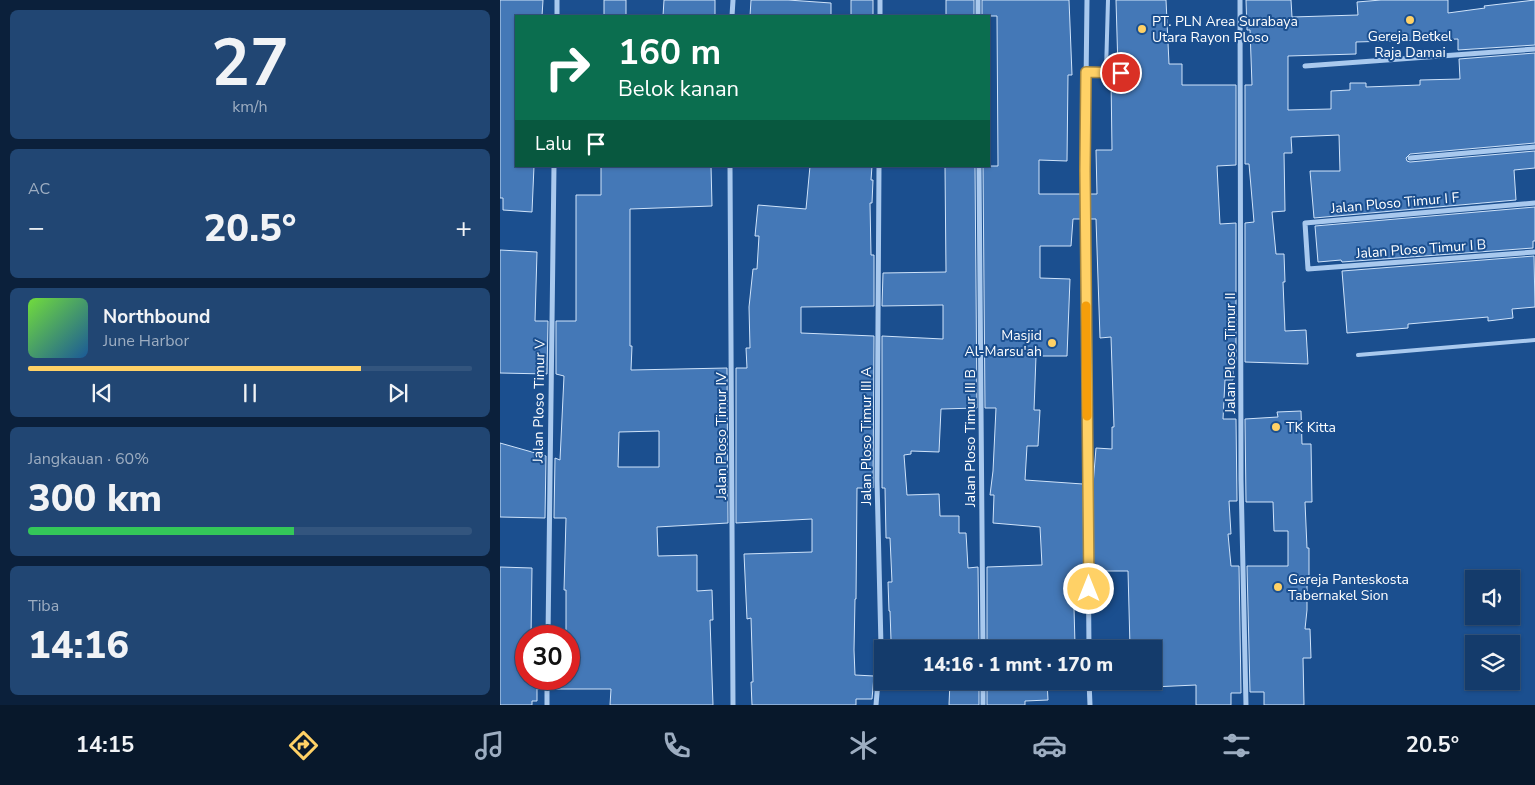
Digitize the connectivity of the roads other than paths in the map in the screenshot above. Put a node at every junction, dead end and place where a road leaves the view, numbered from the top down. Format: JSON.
{"nodes":[{"id":1,"x":557,"y":0,"type":"edge"},
{"id":2,"x":733,"y":0,"type":"edge"},
{"id":3,"x":880,"y":0,"type":"edge"},
{"id":4,"x":978,"y":0,"type":"edge"},
{"id":5,"x":1087,"y":0,"type":"edge"},
{"id":6,"x":1108,"y":0,"type":"edge"},
{"id":7,"x":1240,"y":0,"type":"edge"},
{"id":8,"x":557,"y":15,"type":"edge"},
{"id":9,"x":732,"y":15,"type":"edge"},
{"id":10,"x":880,"y":15,"type":"edge"},
{"id":11,"x":978,"y":15,"type":"edge"},
{"id":12,"x":1535,"y":49,"type":"edge"},
{"id":13,"x":1305,"y":66,"type":"dead end"},
{"id":14,"x":1086,"y":72,"type":"junction"},
{"id":15,"x":1106,"y":72,"type":"junction"},
{"id":16,"x":1136,"y":74,"type":"dead end"},
{"id":17,"x":1535,"y":147,"type":"edge"},
{"id":18,"x":1410,"y":158,"type":"dead end"},
{"id":19,"x":554,"y":167,"type":"edge"},
{"id":20,"x":730,"y":167,"type":"edge"},
{"id":21,"x":879,"y":167,"type":"edge"},
{"id":22,"x":979,"y":167,"type":"edge"},
{"id":23,"x":1535,"y":203,"type":"edge"},
{"id":24,"x":1535,"y":252,"type":"edge"},
{"id":25,"x":1308,"y":270,"type":"joint"},
{"id":26,"x":1535,"y":340,"type":"edge"},
{"id":27,"x":1358,"y":355,"type":"dead end"},
{"id":28,"x":548,"y":625,"type":"edge"},
{"id":29,"x":982,"y":640,"type":"edge"},
{"id":30,"x":1089,"y":640,"type":"edge"},
{"id":31,"x":547,"y":690,"type":"edge"},
{"id":32,"x":983,"y":690,"type":"edge"},
{"id":33,"x":1090,"y":690,"type":"edge"},
{"id":34,"x":547,"y":705,"type":"edge"},
{"id":35,"x":734,"y":705,"type":"edge"},
{"id":36,"x":876,"y":705,"type":"edge"},
{"id":37,"x":983,"y":705,"type":"edge"},
{"id":38,"x":1090,"y":705,"type":"edge"},
{"id":39,"x":1246,"y":705,"type":"edge"}],
"edges":[{"from":1,"to":8,"type":"street"},
{"from":2,"to":9,"type":"street"},
{"from":3,"to":10,"type":"street"},
{"from":4,"to":11,"type":"street"},
{"from":5,"to":14,"type":"street"},
{"from":6,"to":15,"type":"lane"},
{"from":7,"to":39,"type":"street","name":"Jalan Ploso Timur II"},
{"from":12,"to":13,"type":"street"},
{"from":14,"to":15,"type":"lane"},
{"from":14,"to":30,"type":"street"},
{"from":15,"to":16,"type":"lane"},
{"from":17,"to":18,"type":"street"},
{"from":19,"to":28,"type":"street","name":"Jalan Ploso Timur V"},
{"from":20,"to":35,"type":"street","name":"Jalan Ploso Timur IV"},
{"from":21,"to":36,"type":"street","name":"Jalan Ploso Timur III A"},
{"from":22,"to":29,"type":"street","name":"Jalan Ploso Timur III B"},
{"from":23,"to":25,"type":"street","name":"Jalan Ploso Timur I F"},
{"from":24,"to":25,"type":"street","name":"Jalan Ploso Timur I B"},
{"from":26,"to":27,"type":"lane"},
{"from":31,"to":34,"type":"street"},
{"from":32,"to":37,"type":"street"},
{"from":33,"to":38,"type":"street"}]}
